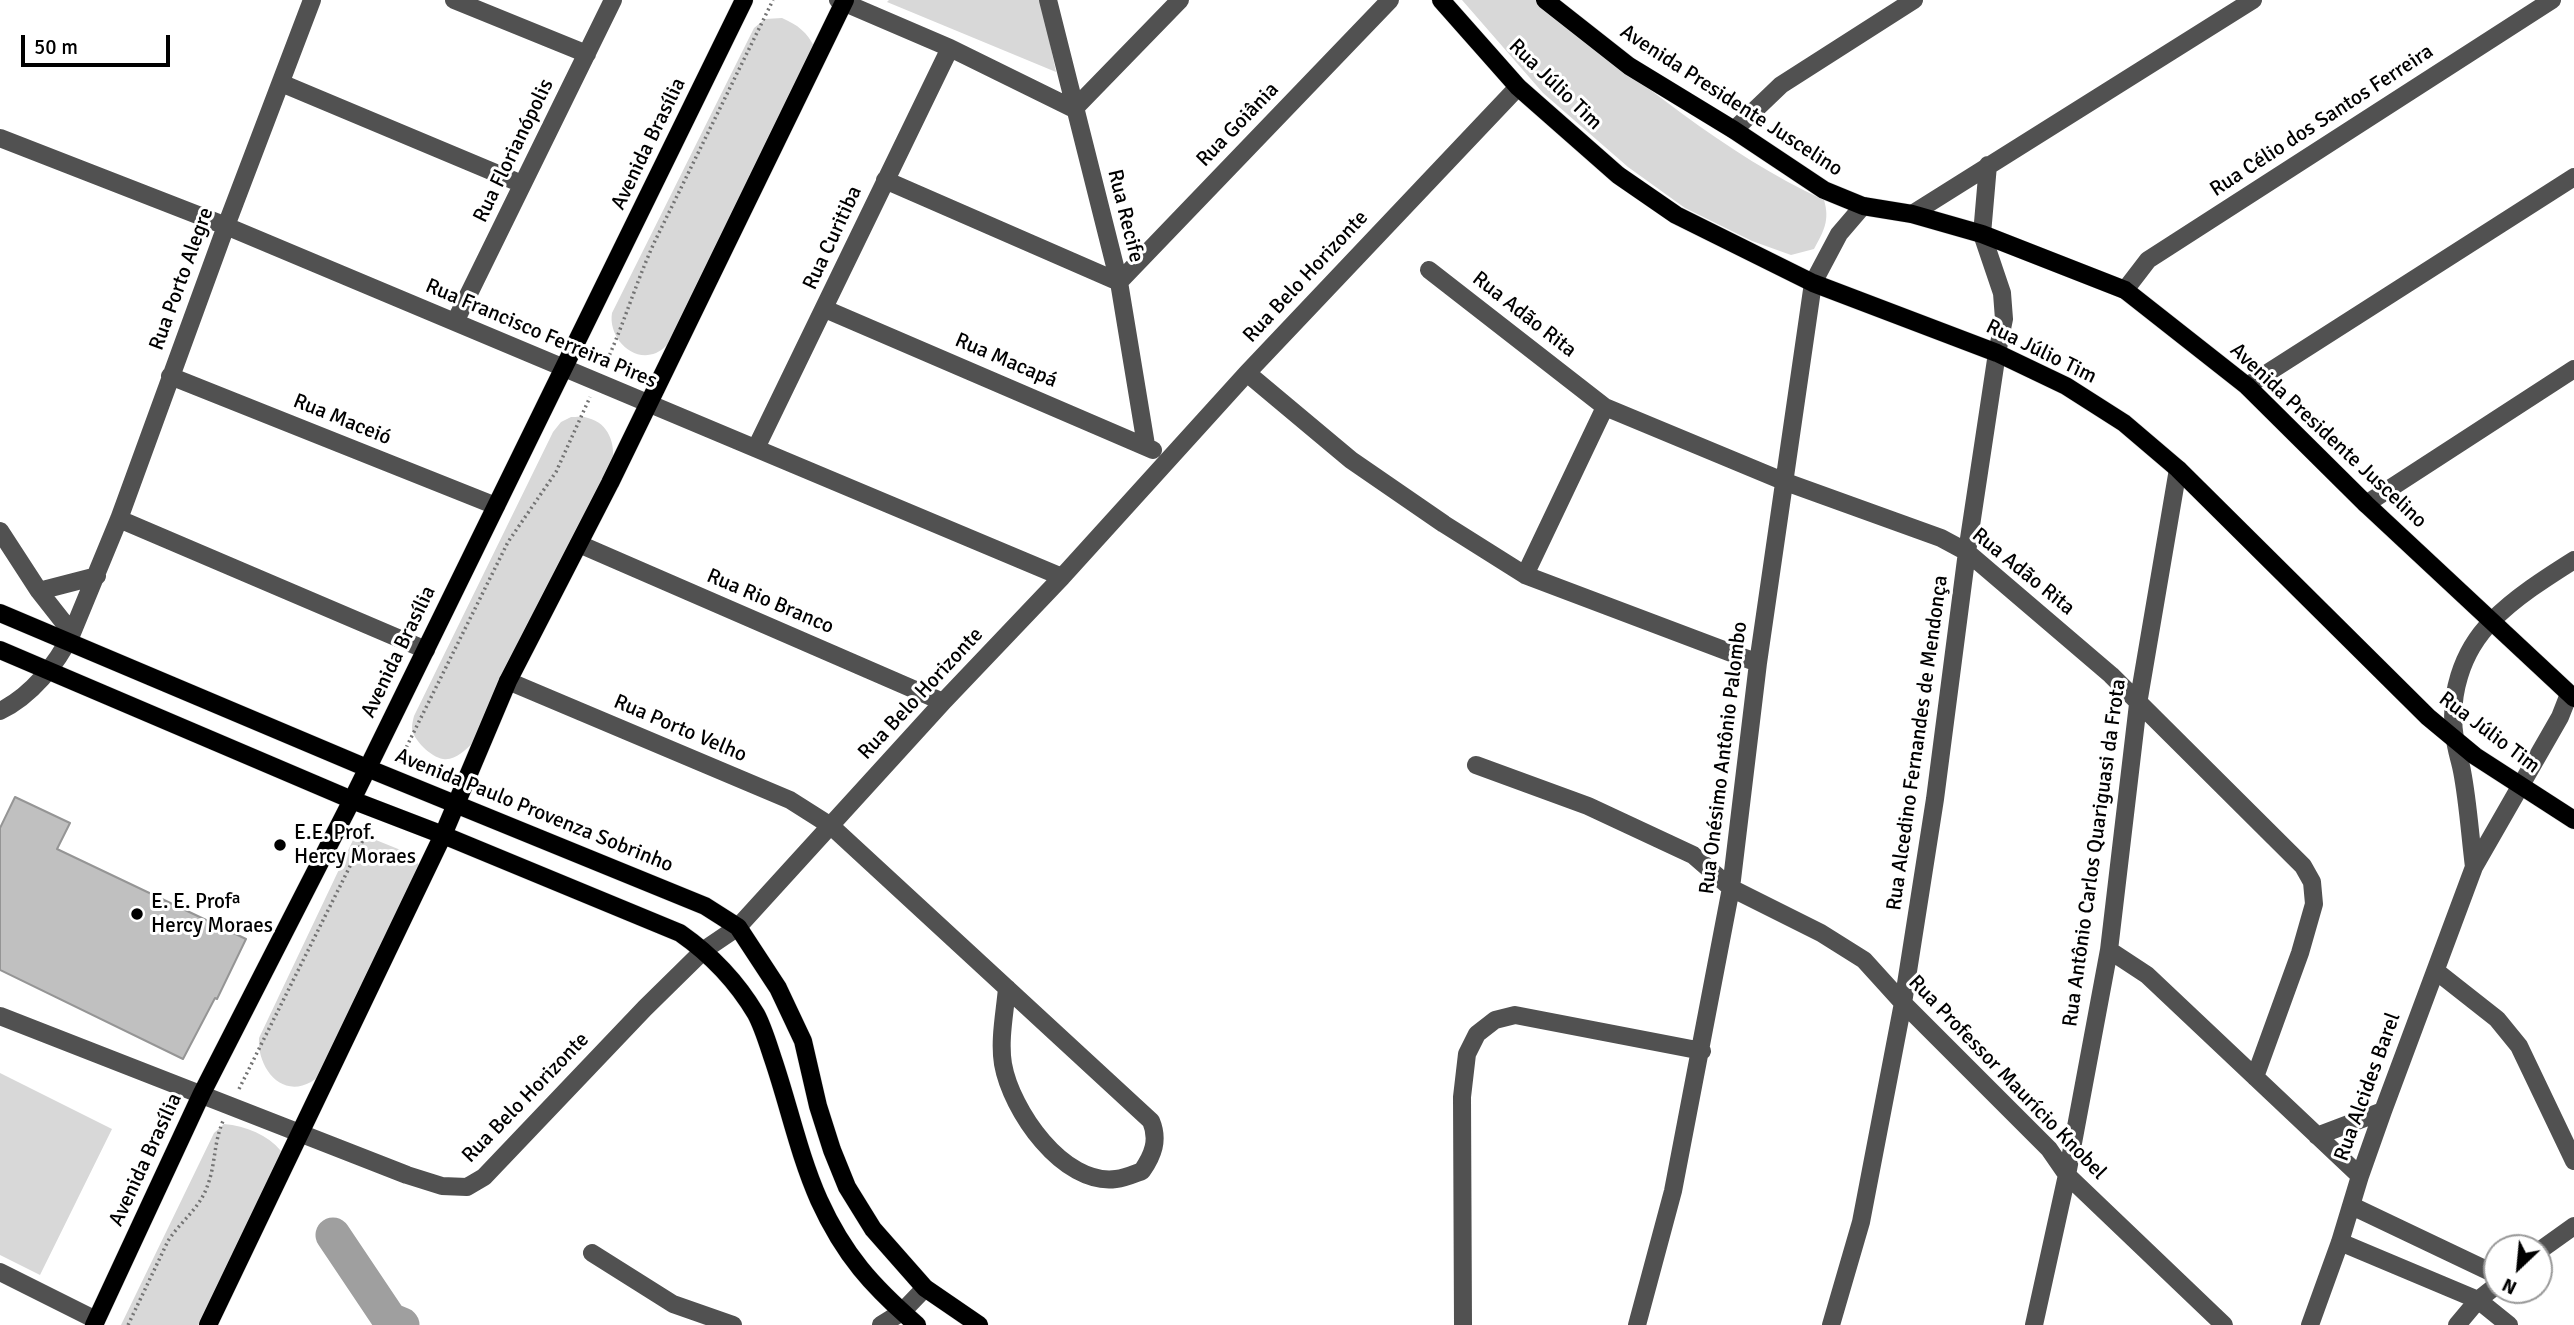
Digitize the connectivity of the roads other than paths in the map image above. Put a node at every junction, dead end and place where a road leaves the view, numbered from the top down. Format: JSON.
{"nodes":[{"id":1,"x":312,"y":0,"type":"edge"},
{"id":2,"x":454,"y":0,"type":"edge"},
{"id":3,"x":613,"y":0,"type":"edge"},
{"id":4,"x":744,"y":0,"type":"edge"},
{"id":5,"x":1048,"y":0,"type":"edge"},
{"id":6,"x":1180,"y":0,"type":"edge"},
{"id":7,"x":1390,"y":0,"type":"edge"},
{"id":8,"x":1441,"y":0,"type":"edge"},
{"id":9,"x":1914,"y":0,"type":"edge"},
{"id":10,"x":2253,"y":0,"type":"edge"},
{"id":11,"x":2553,"y":0,"type":"edge"},
{"id":12,"x":842,"y":1,"type":"edge"},
{"id":13,"x":1551,"y":2,"type":"edge"},
{"id":14,"x":950,"y":48,"type":"junction"},
{"id":15,"x":587,"y":54,"type":"junction"},
{"id":16,"x":281,"y":83,"type":"junction"},
{"id":17,"x":1518,"y":87,"type":"junction"},
{"id":18,"x":1074,"y":109,"type":"junction"},
{"id":19,"x":1734,"y":130,"type":"junction"},
{"id":20,"x":0,"y":138,"type":"edge"},
{"id":21,"x":1988,"y":165,"type":"junction"},
{"id":22,"x":2574,"y":177,"type":"edge"},
{"id":23,"x":885,"y":180,"type":"junction"},
{"id":24,"x":522,"y":184,"type":"junction"},
{"id":25,"x":1863,"y":206,"type":"junction"},
{"id":26,"x":1912,"y":214,"type":"junction"},
{"id":27,"x":226,"y":226,"type":"junction"},
{"id":28,"x":1982,"y":234,"type":"junction"},
{"id":29,"x":1429,"y":270,"type":"dead end"},
{"id":30,"x":1119,"y":282,"type":"junction"},
{"id":31,"x":1813,"y":283,"type":"junction"},
{"id":32,"x":2125,"y":290,"type":"junction"},
{"id":33,"x":825,"y":309,"type":"junction"},
{"id":34,"x":455,"y":322,"type":"junction"},
{"id":35,"x":1997,"y":353,"type":"junction"},
{"id":36,"x":564,"y":368,"type":"junction"},
{"id":37,"x":2574,"y":369,"type":"edge"},
{"id":38,"x":1247,"y":373,"type":"junction"},
{"id":39,"x":170,"y":376,"type":"junction"},
{"id":40,"x":2247,"y":386,"type":"junction"},
{"id":41,"x":649,"y":404,"type":"junction"},
{"id":42,"x":1605,"y":407,"type":"junction"},
{"id":43,"x":1146,"y":445,"type":"junction"},
{"id":44,"x":756,"y":448,"type":"junction"},
{"id":45,"x":1168,"y":458,"type":"junction"},
{"id":46,"x":2178,"y":469,"type":"junction"},
{"id":47,"x":1783,"y":481,"type":"junction"},
{"id":48,"x":2366,"y":504,"type":"junction"},
{"id":49,"x":496,"y":506,"type":"junction"},
{"id":50,"x":119,"y":519,"type":"junction"},
{"id":51,"x":0,"y":531,"type":"edge"},
{"id":52,"x":579,"y":544,"type":"junction"},
{"id":53,"x":1967,"y":552,"type":"junction"},
{"id":54,"x":2574,"y":560,"type":"edge"},
{"id":55,"x":1525,"y":575,"type":"junction"},
{"id":56,"x":97,"y":576,"type":"junction"},
{"id":57,"x":1062,"y":577,"type":"junction"},
{"id":58,"x":39,"y":591,"type":"junction"},
{"id":59,"x":0,"y":612,"type":"edge"},
{"id":60,"x":2492,"y":620,"type":"junction"},
{"id":61,"x":70,"y":637,"type":"junction"},
{"id":62,"x":0,"y":650,"type":"edge"},
{"id":63,"x":426,"y":650,"type":"junction"},
{"id":64,"x":1758,"y":663,"type":"junction"},
{"id":65,"x":49,"y":671,"type":"junction"},
{"id":66,"x":508,"y":681,"type":"junction"},
{"id":67,"x":2571,"y":696,"type":"edge"},
{"id":68,"x":943,"y":702,"type":"junction"},
{"id":69,"x":2138,"y":704,"type":"junction"},
{"id":70,"x":0,"y":711,"type":"edge"},
{"id":71,"x":2455,"y":741,"type":"junction"},
{"id":72,"x":1476,"y":765,"type":"dead end"},
{"id":73,"x":367,"y":768,"type":"junction"},
{"id":74,"x":2520,"y":786,"type":"junction"},
{"id":75,"x":352,"y":800,"type":"junction"},
{"id":76,"x":456,"y":804,"type":"junction"},
{"id":77,"x":2572,"y":814,"type":"edge"},
{"id":78,"x":831,"y":826,"type":"junction"},
{"id":79,"x":443,"y":835,"type":"junction"},
{"id":80,"x":2474,"y":867,"type":"junction"},
{"id":81,"x":1731,"y":888,"type":"junction"},
{"id":82,"x":738,"y":927,"type":"junction"},
{"id":83,"x":704,"y":950,"type":"junction"},
{"id":84,"x":2109,"y":950,"type":"junction"},
{"id":85,"x":2436,"y":971,"type":"junction"},
{"id":86,"x":1007,"y":988,"type":"junction"},
{"id":87,"x":1903,"y":1003,"type":"junction"},
{"id":88,"x":0,"y":1016,"type":"edge"},
{"id":89,"x":1702,"y":1051,"type":"junction"},
{"id":90,"x":2255,"y":1077,"type":"junction"},
{"id":91,"x":202,"y":1093,"type":"junction"},
{"id":92,"x":2383,"y":1111,"type":"junction"},
{"id":93,"x":299,"y":1134,"type":"junction"},
{"id":94,"x":2317,"y":1136,"type":"junction"},
{"id":95,"x":2574,"y":1161,"type":"edge"},
{"id":96,"x":2067,"y":1175,"type":"junction"},
{"id":97,"x":2360,"y":1176,"type":"junction"},
{"id":98,"x":2352,"y":1206,"type":"junction"},
{"id":99,"x":2574,"y":1226,"type":"edge"},
{"id":100,"x":2553,"y":1241,"type":"edge"},
{"id":101,"x":2340,"y":1242,"type":"junction"},
{"id":102,"x":592,"y":1253,"type":"dead end"},
{"id":103,"x":2483,"y":1268,"type":"edge"},
{"id":104,"x":0,"y":1272,"type":"edge"},
{"id":105,"x":925,"y":1288,"type":"junction"},
{"id":106,"x":2483,"y":1296,"type":"edge"},
{"id":107,"x":2478,"y":1300,"type":"junction"},
{"id":108,"x":902,"y":1312,"type":"junction"},
{"id":109,"x":95,"y":1322,"type":"edge"},
{"id":110,"x":208,"y":1325,"type":"edge"},
{"id":111,"x":733,"y":1325,"type":"edge"},
{"id":112,"x":881,"y":1325,"type":"edge"},
{"id":113,"x":917,"y":1325,"type":"edge"},
{"id":114,"x":979,"y":1325,"type":"edge"},
{"id":115,"x":1463,"y":1325,"type":"edge"},
{"id":116,"x":1637,"y":1325,"type":"edge"},
{"id":117,"x":1830,"y":1325,"type":"edge"},
{"id":118,"x":2034,"y":1325,"type":"edge"},
{"id":119,"x":2224,"y":1325,"type":"edge"},
{"id":120,"x":2310,"y":1325,"type":"edge"},
{"id":121,"x":2457,"y":1325,"type":"edge"},
{"id":122,"x":2509,"y":1325,"type":"edge"}],
"edges":[{"from":1,"to":16,"type":"street","name":"Rua Porto Alegre"},
{"from":2,"to":15,"type":"street"},
{"from":3,"to":15,"type":"street","name":"Rua Florianópolis"},
{"from":4,"to":36,"type":"main road","name":"Avenida Brasília"},
{"from":5,"to":18,"type":"street","name":"Rua Recife"},
{"from":6,"to":18,"type":"street"},
{"from":7,"to":30,"type":"street","name":"Rua Goiânia"},
{"from":8,"to":17,"type":"main road","name":"Rua Júlio Tim"},
{"from":9,"to":19,"type":"street"},
{"from":10,"to":21,"type":"street"},
{"from":11,"to":32,"type":"street","name":"Rua Célio dos Santos Ferreira"},
{"from":12,"to":14,"type":"street"},
{"from":12,"to":41,"type":"main road"},
{"from":13,"to":19,"type":"main road","name":"Avenida Presidente Juscelino"},
{"from":14,"to":18,"type":"street"},
{"from":14,"to":23,"type":"street","name":"Rua Curitiba"},
{"from":15,"to":24,"type":"street","name":"Rua Florianópolis"},
{"from":16,"to":24,"type":"street"},
{"from":16,"to":27,"type":"street","name":"Rua Porto Alegre"},
{"from":17,"to":31,"type":"main road","name":"Rua Júlio Tim"},
{"from":17,"to":38,"type":"street","name":"Rua Belo Horizonte"},
{"from":18,"to":30,"type":"street","name":"Rua Recife"},
{"from":19,"to":25,"type":"main road","name":"Avenida Presidente Juscelino"},
{"from":20,"to":27,"type":"street","name":"Rua Francisco Ferreira Pires"},
{"from":21,"to":26,"type":"street"},
{"from":21,"to":28,"type":"street","name":"Rua Alcedino Fernandes de Mendonça"},
{"from":22,"to":40,"type":"street"},
{"from":23,"to":30,"type":"street"},
{"from":23,"to":33,"type":"street","name":"Rua Curitiba"},
{"from":24,"to":34,"type":"street","name":"Rua Florianópolis"},
{"from":25,"to":26,"type":"main road","name":"Avenida Presidente Juscelino"},
{"from":25,"to":31,"type":"street","name":"Rua Onésimo Antônio Palombo"},
{"from":26,"to":28,"type":"main road","name":"Avenida Presidente Juscelino"},
{"from":27,"to":34,"type":"street","name":"Rua Francisco Ferreira Pires"},
{"from":27,"to":39,"type":"street","name":"Rua Porto Alegre"},
{"from":28,"to":32,"type":"main road","name":"Avenida Presidente Juscelino"},
{"from":28,"to":35,"type":"street","name":"Rua Alcedino Fernandes de Mendonça"},
{"from":29,"to":42,"type":"street","name":"Rua Adão Rita"},
{"from":30,"to":43,"type":"street","name":"Rua Recife"},
{"from":31,"to":35,"type":"main road","name":"Rua Júlio Tim"},
{"from":31,"to":47,"type":"street","name":"Rua Onésimo Antônio Palombo"},
{"from":32,"to":40,"type":"main road","name":"Avenida Presidente Juscelino"},
{"from":33,"to":43,"type":"street","name":"Rua Macapá"},
{"from":33,"to":44,"type":"street","name":"Rua Curitiba"},
{"from":34,"to":36,"type":"street","name":"Rua Francisco Ferreira Pires"},
{"from":35,"to":46,"type":"main road","name":"Rua Júlio Tim"},
{"from":35,"to":53,"type":"street","name":"Rua Alcedino Fernandes de Mendonça"},
{"from":36,"to":41,"type":"street","name":"Rua Francisco Ferreira Pires"},
{"from":36,"to":49,"type":"main road","name":"Avenida Brasília"},
{"from":37,"to":48,"type":"street"},
{"from":38,"to":45,"type":"street","name":"Rua Belo Horizonte"},
{"from":38,"to":55,"type":"street"},
{"from":39,"to":49,"type":"street","name":"Rua Maceió"},
{"from":39,"to":50,"type":"street","name":"Rua Porto Alegre"},
{"from":40,"to":48,"type":"main road","name":"Avenida Presidente Juscelino"},
{"from":41,"to":44,"type":"street","name":"Rua Francisco Ferreira Pires"},
{"from":41,"to":52,"type":"main road"},
{"from":42,"to":47,"type":"street","name":"Rua Adão Rita"},
{"from":42,"to":55,"type":"street"},
{"from":43,"to":45,"type":"street","name":"Rua Macapá"},
{"from":44,"to":57,"type":"street","name":"Rua Francisco Ferreira Pires"},
{"from":45,"to":57,"type":"street","name":"Rua Belo Horizonte"},
{"from":46,"to":69,"type":"street","name":"Rua Antônio Carlos Quariguasi da Frota"},
{"from":46,"to":71,"type":"main road","name":"Rua Júlio Tim"},
{"from":47,"to":53,"type":"street","name":"Rua Adão Rita"},
{"from":47,"to":64,"type":"street","name":"Rua Onésimo Antônio Palombo"},
{"from":48,"to":60,"type":"main road","name":"Avenida Presidente Juscelino"},
{"from":49,"to":63,"type":"main road","name":"Avenida Brasília"},
{"from":50,"to":56,"type":"street","name":"Rua Porto Alegre"},
{"from":50,"to":63,"type":"street"},
{"from":51,"to":58,"type":"street"},
{"from":52,"to":66,"type":"main road"},
{"from":52,"to":68,"type":"street","name":"Rua Rio Branco"},
{"from":53,"to":69,"type":"street","name":"Rua Adão Rita"},
{"from":53,"to":87,"type":"street","name":"Rua Alcedino Fernandes de Mendonça"},
{"from":54,"to":60,"type":"street","name":"Rua Alcides Barel"},
{"from":55,"to":64,"type":"street"},
{"from":56,"to":58,"type":"street"},
{"from":56,"to":61,"type":"street","name":"Rua Porto Alegre"},
{"from":57,"to":68,"type":"street","name":"Rua Belo Horizonte"},
{"from":58,"to":61,"type":"street"},
{"from":59,"to":61,"type":"main road","name":"Avenida Paulo Provenza Sobrinho"},
{"from":60,"to":67,"type":"main road","name":"Avenida Presidente Juscelino"},
{"from":60,"to":71,"type":"street","name":"Rua Alcides Barel"},
{"from":61,"to":65,"type":"street","name":"Rua Porto Alegre"},
{"from":61,"to":73,"type":"main road","name":"Avenida Paulo Provenza Sobrinho"},
{"from":62,"to":65,"type":"main road"},
{"from":63,"to":73,"type":"main road","name":"Avenida Brasília"},
{"from":64,"to":81,"type":"street","name":"Rua Onésimo Antônio Palombo"},
{"from":65,"to":70,"type":"street","name":"Rua Porto Alegre"},
{"from":65,"to":75,"type":"main road"},
{"from":66,"to":76,"type":"main road"},
{"from":66,"to":78,"type":"street","name":"Rua Porto Velho"},
{"from":67,"to":74,"type":"street","name":"Rua Alcides Barel"},
{"from":68,"to":78,"type":"street","name":"Rua Belo Horizonte"},
{"from":69,"to":84,"type":"street","name":"Rua Antônio Carlos Quariguasi da Frota"},
{"from":69,"to":90,"type":"street","name":"Rua Adão Rita"},
{"from":71,"to":74,"type":"main road","name":"Rua Júlio Tim"},
{"from":71,"to":80,"type":"street","name":"Rua Alcides Barel"},
{"from":72,"to":81,"type":"street","name":"Rua Professor Maurício Knobel"},
{"from":73,"to":75,"type":"main road","name":"Avenida Brasília"},
{"from":73,"to":76,"type":"main road","name":"Avenida Paulo Provenza Sobrinho"},
{"from":74,"to":77,"type":"main road","name":"Rua Júlio Tim"},
{"from":74,"to":80,"type":"street","name":"Rua Alcides Barel"},
{"from":75,"to":79,"type":"main road"},
{"from":75,"to":91,"type":"main road","name":"Avenida Brasília"},
{"from":76,"to":79,"type":"main road"},
{"from":76,"to":82,"type":"main road","name":"Avenida Paulo Provenza Sobrinho"},
{"from":78,"to":82,"type":"street","name":"Rua Belo Horizonte"},
{"from":78,"to":86,"type":"street","name":"Rua Porto Velho"},
{"from":79,"to":83,"type":"main road"},
{"from":79,"to":93,"type":"main road"},
{"from":80,"to":85,"type":"street","name":"Rua Alcides Barel"},
{"from":81,"to":87,"type":"street","name":"Rua Professor Maurício Knobel"},
{"from":81,"to":89,"type":"street","name":"Rua Onésimo Antônio Palombo"},
{"from":82,"to":83,"type":"street","name":"Rua Belo Horizonte"},
{"from":82,"to":105,"type":"main road"},
{"from":83,"to":93,"type":"street","name":"Rua Belo Horizonte"},
{"from":83,"to":108,"type":"main road"},
{"from":84,"to":90,"type":"street"},
{"from":84,"to":96,"type":"street","name":"Rua Antônio Carlos Quariguasi da Frota"},
{"from":85,"to":92,"type":"street","name":"Rua Alcides Barel"},
{"from":85,"to":95,"type":"street"},
{"from":86,"to":86,"type":"street","name":"Rua Porto Velho"},
{"from":87,"to":96,"type":"street","name":"Rua Professor Maurício Knobel"},
{"from":87,"to":117,"type":"street","name":"Rua Alcedino Fernandes de Mendonça"},
{"from":88,"to":91,"type":"street"},
{"from":89,"to":115,"type":"street"},
{"from":89,"to":116,"type":"street","name":"Rua Onésimo Antônio Palombo"},
{"from":90,"to":94,"type":"street"},
{"from":91,"to":93,"type":"street"},
{"from":91,"to":109,"type":"main road","name":"Avenida Brasília"},
{"from":92,"to":94,"type":"street"},
{"from":92,"to":97,"type":"street","name":"Rua Alcides Barel"},
{"from":93,"to":110,"type":"main road"},
{"from":94,"to":97,"type":"street"},
{"from":96,"to":118,"type":"street","name":"Rua Antônio Carlos Quariguasi da Frota"},
{"from":96,"to":119,"type":"street","name":"Rua Professor Maurício Knobel"},
{"from":97,"to":98,"type":"street","name":"Rua Alcides Barel"},
{"from":98,"to":101,"type":"street","name":"Rua Alcides Barel"},
{"from":98,"to":103,"type":"street"},
{"from":99,"to":100,"type":"street"},
{"from":101,"to":107,"type":"street"},
{"from":101,"to":120,"type":"street","name":"Rua Alcides Barel"},
{"from":102,"to":111,"type":"street"},
{"from":104,"to":109,"type":"street"},
{"from":105,"to":108,"type":"street"},
{"from":105,"to":114,"type":"main road"},
{"from":106,"to":107,"type":"street"},
{"from":107,"to":121,"type":"street"},
{"from":107,"to":122,"type":"street"},
{"from":108,"to":112,"type":"street"},
{"from":108,"to":113,"type":"main road"}]}
